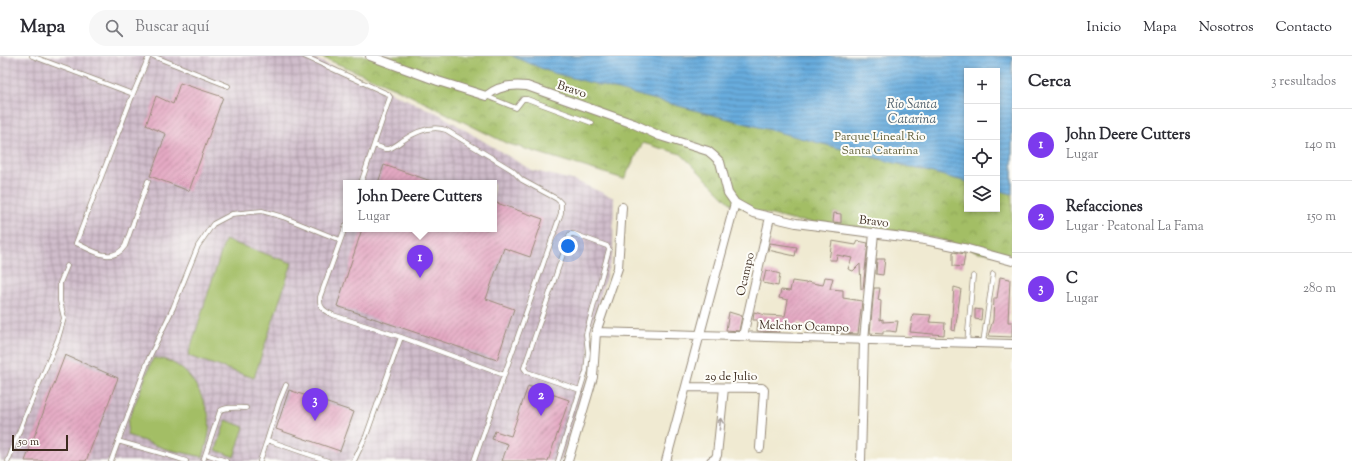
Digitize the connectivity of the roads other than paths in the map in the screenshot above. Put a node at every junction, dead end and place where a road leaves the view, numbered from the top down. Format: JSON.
{"nodes":[{"id":1,"x":32,"y":56,"type":"edge"},
{"id":2,"x":149,"y":56,"type":"edge"},
{"id":3,"x":153,"y":56,"type":"edge"},
{"id":4,"x":304,"y":56,"type":"edge"},
{"id":5,"x":370,"y":56,"type":"edge"},
{"id":6,"x":228,"y":86,"type":"dead end"},
{"id":7,"x":133,"y":94,"type":"junction"},
{"id":8,"x":486,"y":96,"type":"junction"},
{"id":9,"x":592,"y":123,"type":"dead end"},
{"id":10,"x":374,"y":145,"type":"junction"},
{"id":11,"x":362,"y":180,"type":"edge"},
{"id":12,"x":148,"y":181,"type":"dead end"},
{"id":13,"x":735,"y":203,"type":"junction"},
{"id":14,"x":622,"y":207,"type":"dead end"},
{"id":15,"x":770,"y":218,"type":"junction"},
{"id":16,"x":343,"y":232,"type":"edge"},
{"id":17,"x":874,"y":233,"type":"junction"},
{"id":18,"x":340,"y":240,"type":"junction"},
{"id":19,"x":1012,"y":261,"type":"edge"},
{"id":20,"x":68,"y":266,"type":"dead end"},
{"id":21,"x":993,"y":274,"type":"dead end"},
{"id":22,"x":973,"y":276,"type":"dead end"},
{"id":23,"x":596,"y":332,"type":"junction"},
{"id":24,"x":700,"y":335,"type":"junction"},
{"id":25,"x":743,"y":336,"type":"junction"},
{"id":26,"x":401,"y":337,"type":"junction"},
{"id":27,"x":864,"y":340,"type":"junction"},
{"id":28,"x":967,"y":343,"type":"junction"},
{"id":29,"x":983,"y":343,"type":"junction"},
{"id":30,"x":1012,"y":344,"type":"edge"},
{"id":31,"x":504,"y":375,"type":"junction"},
{"id":32,"x":286,"y":385,"type":"dead end"},
{"id":33,"x":686,"y":387,"type":"junction"},
{"id":34,"x":724,"y":388,"type":"junction"},
{"id":35,"x":580,"y":390,"type":"junction"},
{"id":36,"x":246,"y":408,"type":"dead end"},
{"id":37,"x":267,"y":440,"type":"junction"},
{"id":38,"x":118,"y":441,"type":"junction"},
{"id":39,"x":760,"y":448,"type":"dead end"},
{"id":40,"x":206,"y":454,"type":"junction"},
{"id":41,"x":713,"y":460,"type":"edge"},
{"id":42,"x":8,"y":461,"type":"edge"},
{"id":43,"x":111,"y":461,"type":"edge"},
{"id":44,"x":186,"y":461,"type":"edge"},
{"id":45,"x":203,"y":461,"type":"edge"},
{"id":46,"x":226,"y":461,"type":"edge"},
{"id":47,"x":260,"y":461,"type":"edge"},
{"id":48,"x":328,"y":461,"type":"edge"},
{"id":49,"x":354,"y":461,"type":"edge"},
{"id":50,"x":474,"y":461,"type":"edge"},
{"id":51,"x":558,"y":461,"type":"edge"},
{"id":52,"x":568,"y":461,"type":"edge"},
{"id":53,"x":666,"y":461,"type":"edge"},
{"id":54,"x":861,"y":461,"type":"edge"}],
"edges":[{"from":1,"to":7,"type":"lane"},
{"from":2,"to":7,"type":"lane"},
{"from":3,"to":6,"type":"lane"},
{"from":4,"to":10,"type":"lane"},
{"from":5,"to":8,"type":"street"},
{"from":7,"to":12,"type":"lane"},
{"from":8,"to":9,"type":"lane"},
{"from":8,"to":13,"type":"street","name":"Bravo"},
{"from":10,"to":11,"type":"lane"},
{"from":10,"to":31,"type":"lane"},
{"from":13,"to":15,"type":"street","name":"Bravo"},
{"from":13,"to":24,"type":"street"},
{"from":14,"to":23,"type":"street"},
{"from":15,"to":17,"type":"street","name":"Bravo"},
{"from":15,"to":25,"type":"street","name":"Ocampo"},
{"from":16,"to":18,"type":"lane"},
{"from":17,"to":19,"type":"street","name":"Bravo"},
{"from":17,"to":27,"type":"street"},
{"from":18,"to":26,"type":"lane"},
{"from":18,"to":38,"type":"lane"},
{"from":20,"to":42,"type":"lane"},
{"from":21,"to":29,"type":"lane"},
{"from":22,"to":28,"type":"lane"},
{"from":23,"to":24,"type":"street","name":"Melchor Ocampo"},
{"from":23,"to":52,"type":"street"},
{"from":24,"to":25,"type":"street","name":"Melchor Ocampo"},
{"from":24,"to":33,"type":"street"},
{"from":25,"to":27,"type":"street","name":"Melchor Ocampo"},
{"from":26,"to":31,"type":"lane"},
{"from":26,"to":49,"type":"lane"},
{"from":27,"to":28,"type":"street","name":"Melchor Ocampo"},
{"from":27,"to":54,"type":"street"},
{"from":28,"to":29,"type":"street","name":"Melchor Ocampo"},
{"from":29,"to":30,"type":"street","name":"Melchor Ocampo"},
{"from":31,"to":50,"type":"lane"},
{"from":32,"to":37,"type":"lane"},
{"from":33,"to":34,"type":"street","name":"29 de Julio"},
{"from":33,"to":53,"type":"street"},
{"from":34,"to":39,"type":"street","name":"29 de Julio"},
{"from":41,"to":34,"type":"street","one_way":true},
{"from":35,"to":35,"type":"lane"},
{"from":35,"to":51,"type":"lane"},
{"from":36,"to":40,"type":"lane"},
{"from":37,"to":47,"type":"lane"},
{"from":37,"to":48,"type":"lane"},
{"from":38,"to":43,"type":"lane"},
{"from":38,"to":44,"type":"lane"},
{"from":40,"to":45,"type":"lane"},
{"from":40,"to":46,"type":"lane"}]}
